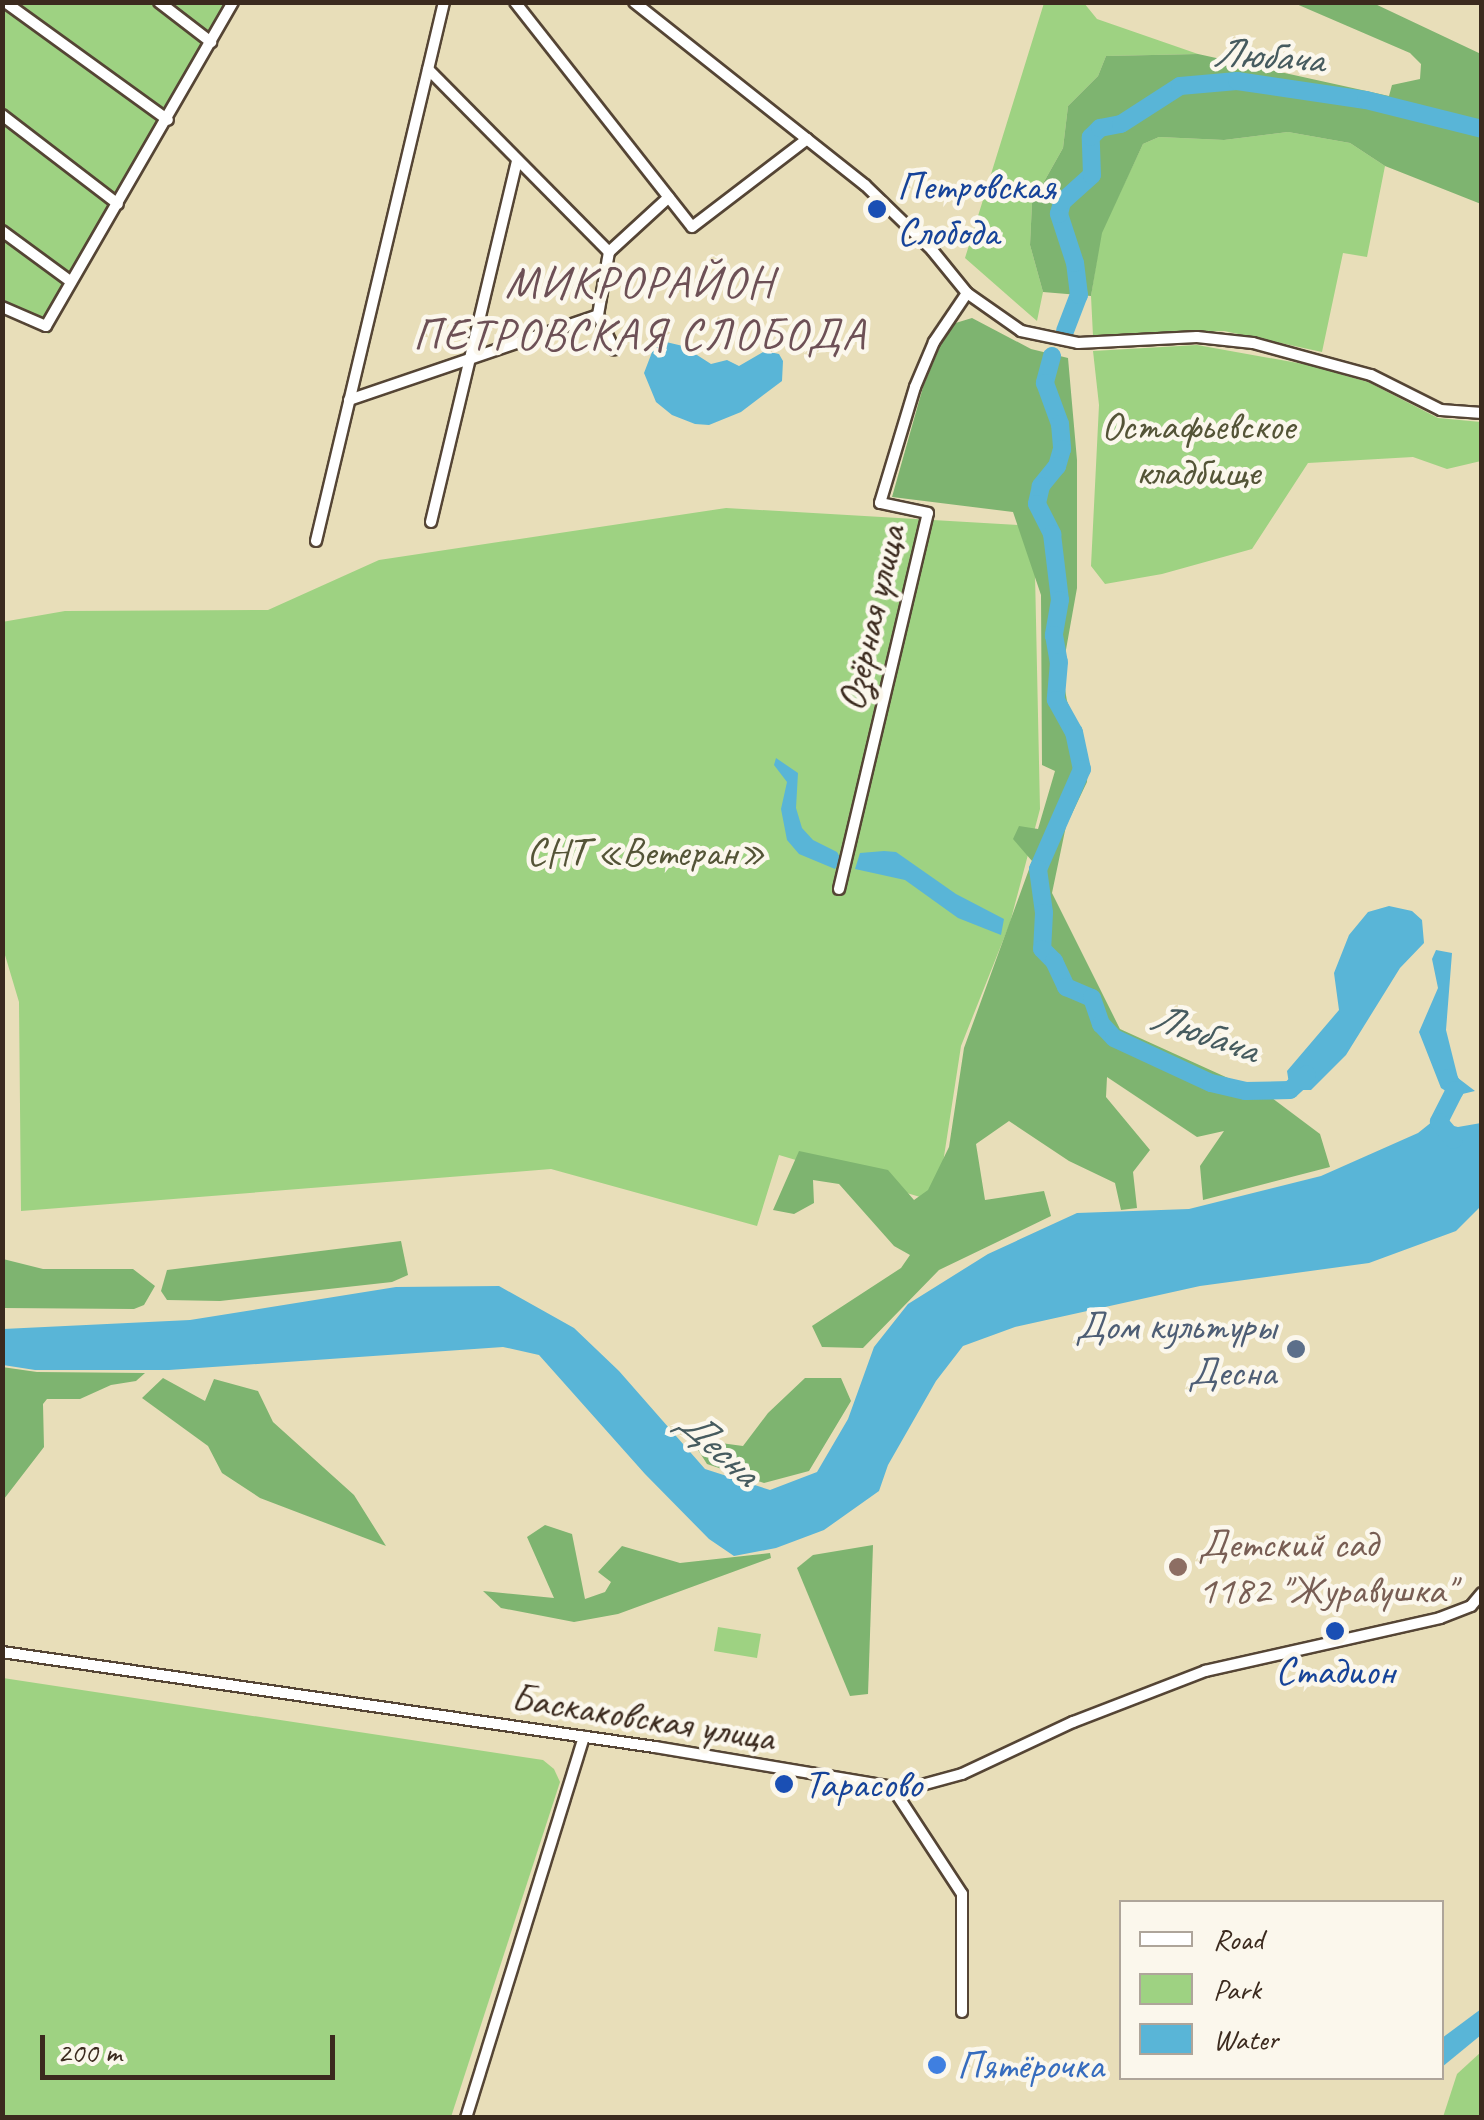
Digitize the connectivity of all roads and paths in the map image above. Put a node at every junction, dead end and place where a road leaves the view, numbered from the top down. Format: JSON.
{"nodes":[{"id":1,"x":4,"y":2,"type":"edge"},
{"id":2,"x":160,"y":2,"type":"edge"},
{"id":3,"x":233,"y":2,"type":"edge"},
{"id":4,"x":444,"y":2,"type":"edge"},
{"id":5,"x":515,"y":2,"type":"edge"},
{"id":6,"x":634,"y":2,"type":"edge"},
{"id":7,"x":211,"y":42,"type":"junction"},
{"id":8,"x":428,"y":69,"type":"junction"},
{"id":9,"x":2,"y":116,"type":"edge"},
{"id":10,"x":168,"y":120,"type":"junction"},
{"id":11,"x":807,"y":139,"type":"junction"},
{"id":12,"x":517,"y":160,"type":"junction"},
{"id":13,"x":669,"y":197,"type":"junction"},
{"id":14,"x":118,"y":204,"type":"junction"},
{"id":15,"x":2,"y":231,"type":"edge"},
{"id":16,"x":609,"y":252,"type":"junction"},
{"id":17,"x":70,"y":281,"type":"junction"},
{"id":18,"x":966,"y":294,"type":"junction"},
{"id":19,"x":2,"y":307,"type":"edge"},
{"id":20,"x":598,"y":315,"type":"junction"},
{"id":21,"x":614,"y":349,"type":"dead end"},
{"id":22,"x":470,"y":359,"type":"junction"},
{"id":23,"x":349,"y":400,"type":"junction"},
{"id":24,"x":1482,"y":413,"type":"edge"},
{"id":25,"x":431,"y":522,"type":"dead end"},
{"id":26,"x":316,"y":541,"type":"dead end"},
{"id":27,"x":839,"y":889,"type":"dead end"},
{"id":28,"x":1482,"y":1593,"type":"edge"},
{"id":29,"x":2,"y":1652,"type":"edge"},
{"id":30,"x":584,"y":1737,"type":"junction"},
{"id":31,"x":892,"y":1787,"type":"junction"},
{"id":32,"x":962,"y":2012,"type":"dead end"},
{"id":33,"x":466,"y":2118,"type":"edge"}],
"edges":[{"from":1,"to":10,"type":"street"},
{"from":2,"to":7,"type":"street"},
{"from":3,"to":7,"type":"street"},
{"from":4,"to":8,"type":"street"},
{"from":5,"to":13,"type":"street"},
{"from":6,"to":11,"type":"street"},
{"from":7,"to":10,"type":"street"},
{"from":8,"to":12,"type":"street"},
{"from":8,"to":23,"type":"street"},
{"from":9,"to":14,"type":"street"},
{"from":10,"to":14,"type":"street"},
{"from":11,"to":13,"type":"street"},
{"from":11,"to":18,"type":"street"},
{"from":12,"to":16,"type":"street"},
{"from":12,"to":22,"type":"street"},
{"from":13,"to":16,"type":"street"},
{"from":14,"to":17,"type":"street"},
{"from":15,"to":17,"type":"street"},
{"from":16,"to":20,"type":"street"},
{"from":17,"to":19,"type":"street"},
{"from":18,"to":24,"type":"street"},
{"from":18,"to":27,"type":"street","name":"Озёрная улица"},
{"from":20,"to":21,"type":"street"},
{"from":20,"to":22,"type":"street"},
{"from":22,"to":23,"type":"street"},
{"from":22,"to":25,"type":"street"},
{"from":23,"to":26,"type":"street"},
{"from":28,"to":31,"type":"street","name":"Баскаковская улица"},
{"from":29,"to":30,"type":"street","name":"Баскаковская улица"},
{"from":30,"to":31,"type":"street","name":"Баскаковская улица"},
{"from":30,"to":33,"type":"street"},
{"from":31,"to":32,"type":"street"}]}
